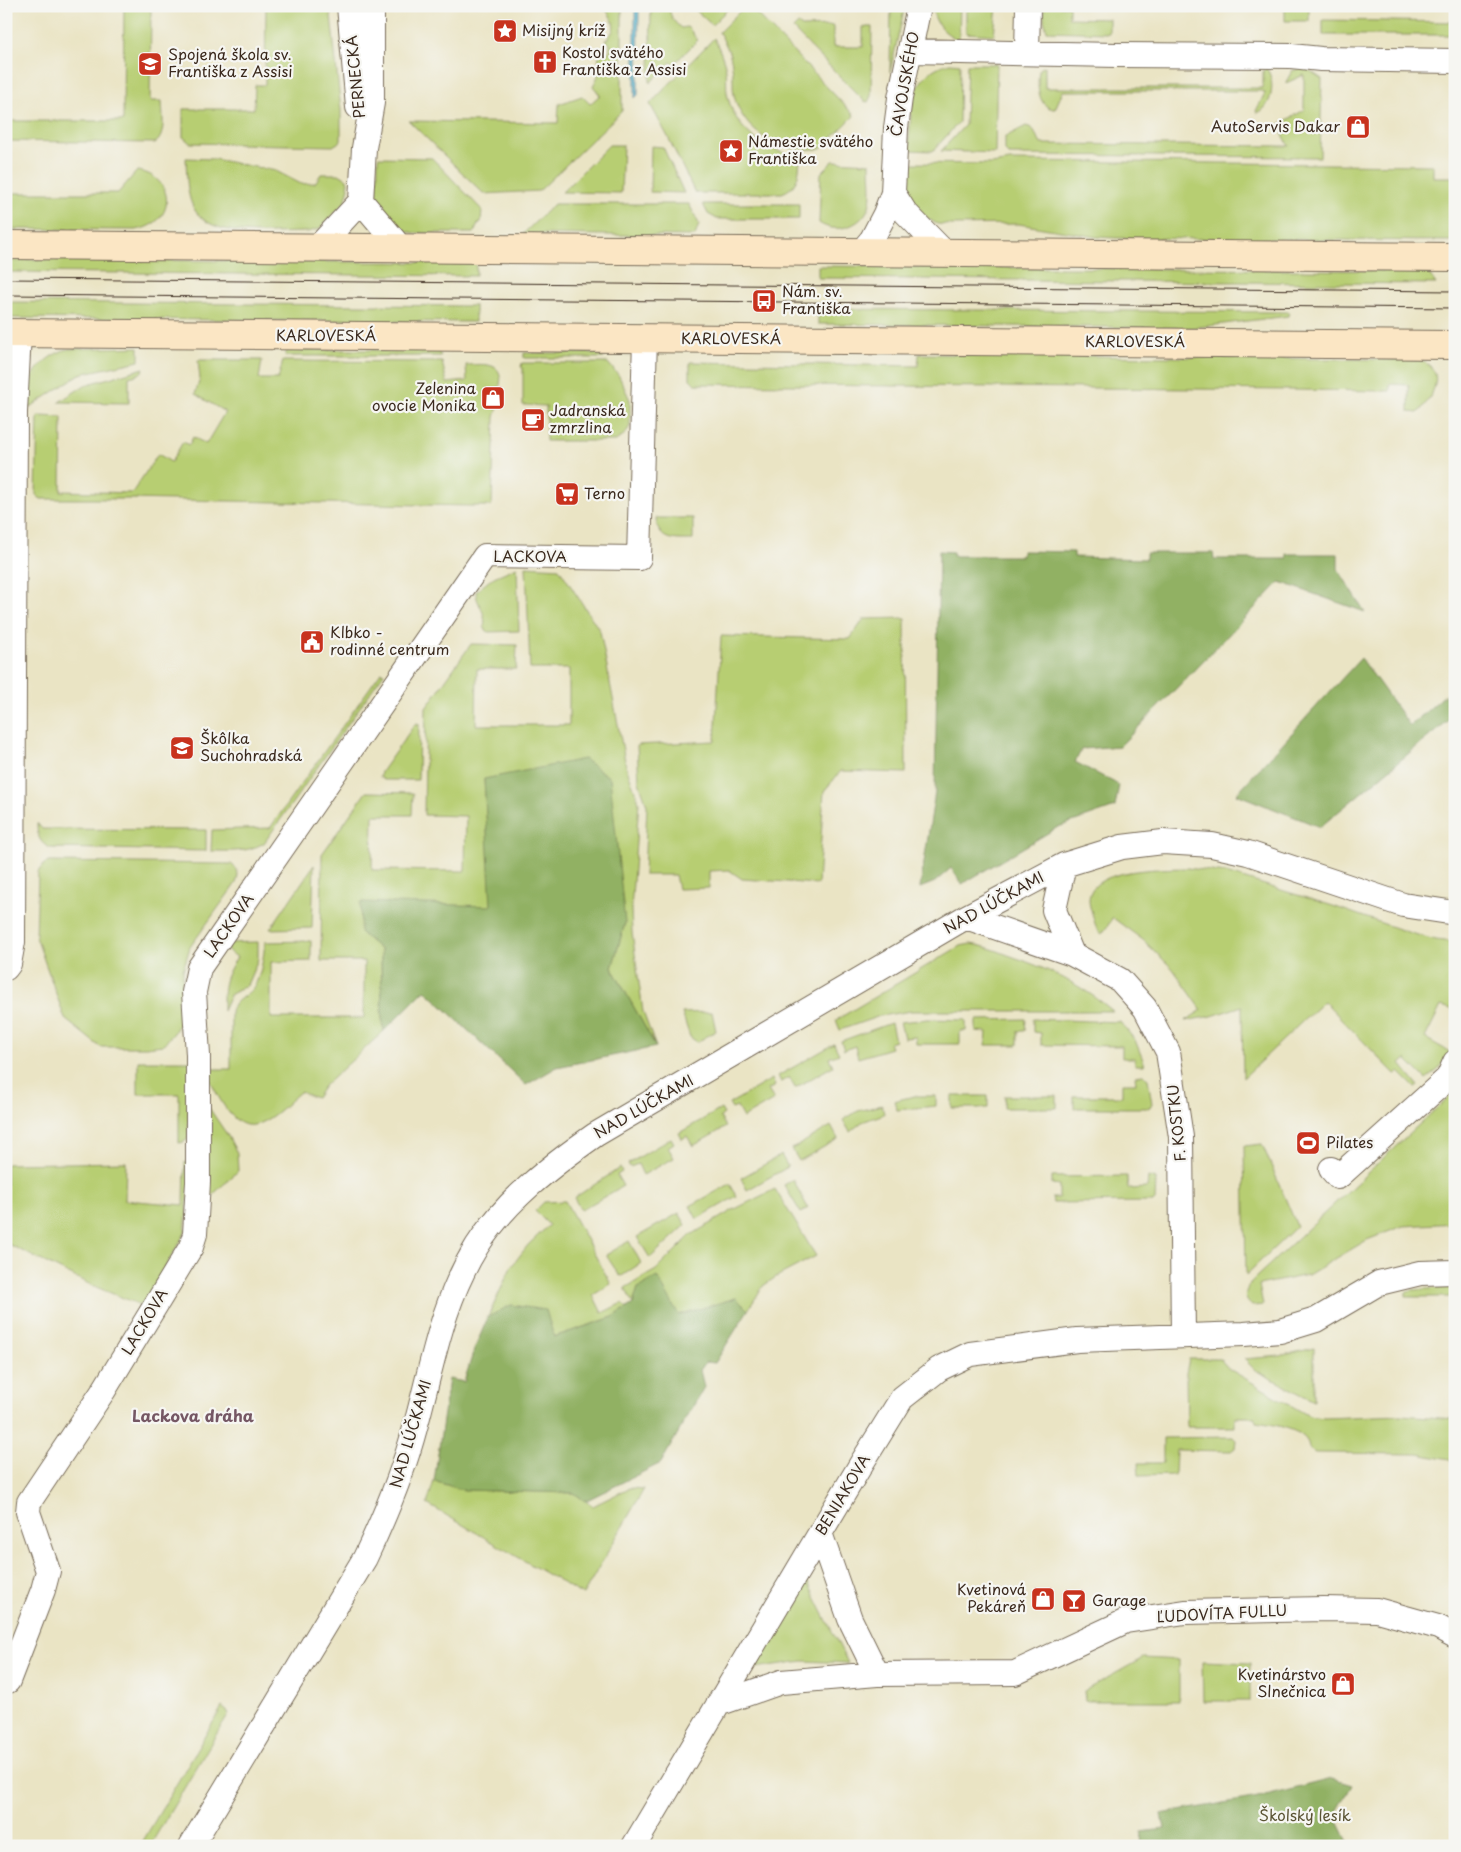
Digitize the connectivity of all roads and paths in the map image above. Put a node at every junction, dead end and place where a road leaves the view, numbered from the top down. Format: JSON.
{"nodes":[{"id":1,"x":349,"y":6,"type":"edge"},
{"id":2,"x":372,"y":6,"type":"edge"},
{"id":3,"x":920,"y":6,"type":"edge"},
{"id":4,"x":1028,"y":6,"type":"edge"},
{"id":5,"x":910,"y":51,"type":"junction"},
{"id":6,"x":1027,"y":54,"type":"junction"},
{"id":7,"x":1455,"y":61,"type":"edge"},
{"id":8,"x":364,"y":148,"type":"junction"},
{"id":9,"x":893,"y":193,"type":"junction"},
{"id":10,"x":361,"y":201,"type":"junction"},
{"id":11,"x":6,"y":245,"type":"edge"},
{"id":12,"x":318,"y":247,"type":"junction"},
{"id":13,"x":400,"y":247,"type":"junction"},
{"id":14,"x":862,"y":252,"type":"junction"},
{"id":15,"x":944,"y":252,"type":"junction"},
{"id":16,"x":1455,"y":257,"type":"edge"},
{"id":17,"x":13,"y":333,"type":"edge"},
{"id":18,"x":645,"y":338,"type":"junction"},
{"id":19,"x":1455,"y":345,"type":"edge"},
{"id":20,"x":1064,"y":865,"type":"junction"},
{"id":21,"x":1455,"y":913,"type":"edge"},
{"id":22,"x":966,"y":917,"type":"junction"},
{"id":23,"x":1072,"y":954,"type":"junction"},
{"id":24,"x":6,"y":968,"type":"edge"},
{"id":25,"x":1455,"y":1062,"type":"edge"},
{"id":26,"x":1330,"y":1169,"type":"dead end"},
{"id":27,"x":1455,"y":1272,"type":"edge"},
{"id":28,"x":1183,"y":1336,"type":"junction"},
{"id":29,"x":820,"y":1533,"type":"junction"},
{"id":30,"x":1455,"y":1636,"type":"edge"},
{"id":31,"x":877,"y":1674,"type":"junction"},
{"id":32,"x":8,"y":1681,"type":"dead end"},
{"id":33,"x":718,"y":1704,"type":"junction"},
{"id":34,"x":191,"y":1846,"type":"edge"},
{"id":35,"x":634,"y":1846,"type":"edge"}],
"edges":[{"from":1,"to":8,"type":"street","name":"PERNECKÁ"},
{"from":2,"to":8,"type":"street","name":"PERNECKÁ"},
{"from":3,"to":5,"type":"street","name":"ČAVOJSKÉHO"},
{"from":4,"to":6,"type":"street"},
{"from":5,"to":6,"type":"street"},
{"from":5,"to":9,"type":"street","name":"ČAVOJSKÉHO"},
{"from":6,"to":7,"type":"street"},
{"from":8,"to":10,"type":"street","name":"PERNECKÁ"},
{"from":9,"to":14,"type":"street","name":"ČAVOJSKÉHO"},
{"from":9,"to":15,"type":"street"},
{"from":10,"to":12,"type":"street"},
{"from":10,"to":13,"type":"street"},
{"from":11,"to":12,"type":"main road"},
{"from":12,"to":13,"type":"main road"},
{"from":13,"to":14,"type":"main road"},
{"from":14,"to":15,"type":"main road"},
{"from":15,"to":16,"type":"main road"},
{"from":17,"to":18,"type":"main road","name":"KARLOVESKÁ"},
{"from":17,"to":24,"type":"street"},
{"from":18,"to":19,"type":"main road","name":"KARLOVESKÁ"},
{"from":18,"to":32,"type":"street","name":"LACKOVA"},
{"from":20,"to":21,"type":"street","name":"NAD LÚČKAMI"},
{"from":20,"to":22,"type":"street","name":"NAD LÚČKAMI"},
{"from":20,"to":23,"type":"street"},
{"from":22,"to":23,"type":"street","name":"F. KOSTKU"},
{"from":22,"to":34,"type":"street","name":"NAD LÚČKAMI"},
{"from":23,"to":28,"type":"street","name":"F. KOSTKU"},
{"from":25,"to":26,"type":"street"},
{"from":27,"to":28,"type":"street","name":"BENIAKOVA"},
{"from":28,"to":29,"type":"street","name":"BENIAKOVA"},
{"from":29,"to":31,"type":"street"},
{"from":29,"to":33,"type":"street","name":"BENIAKOVA"},
{"from":30,"to":31,"type":"street","name":"ĽUDOVÍTA FULLU"},
{"from":31,"to":33,"type":"street","name":"ĽUDOVÍTA FULLU"},
{"from":33,"to":35,"type":"street","name":"BENIAKOVA"}]}
